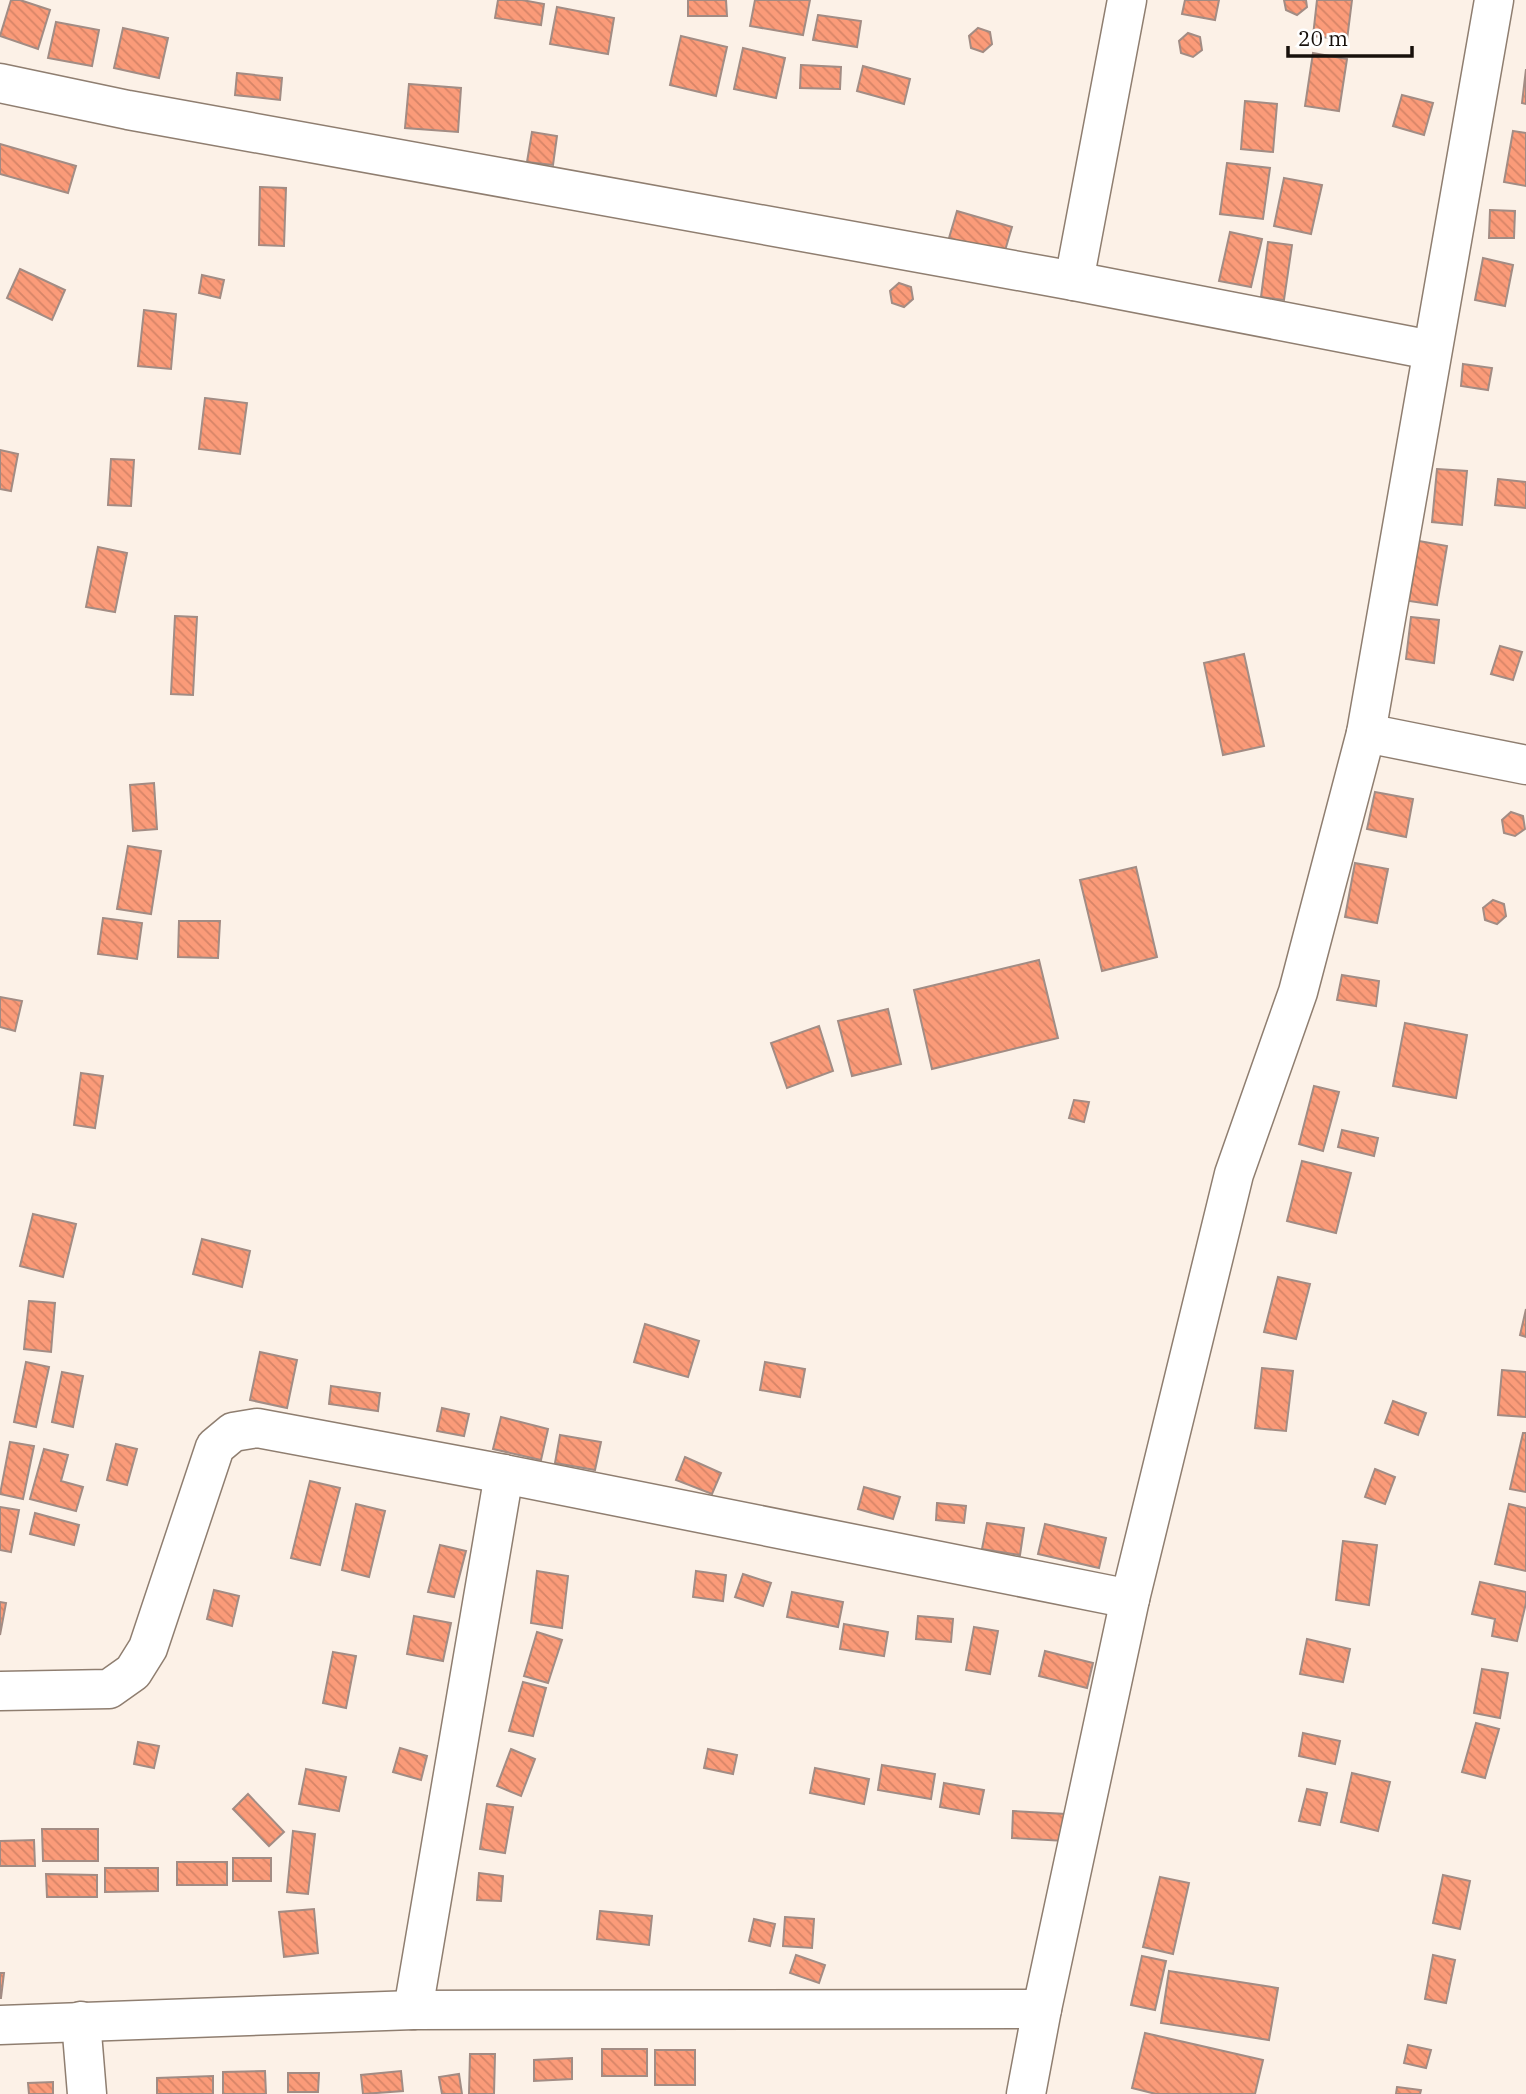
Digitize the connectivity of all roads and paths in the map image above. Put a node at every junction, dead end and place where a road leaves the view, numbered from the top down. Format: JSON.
{"nodes":[{"id":1,"x":1127,"y":0,"type":"edge"},
{"id":2,"x":1494,"y":0,"type":"edge"},
{"id":3,"x":0,"y":83,"type":"edge"},
{"id":4,"x":1074,"y":281,"type":"junction"},
{"id":5,"x":1431,"y":350,"type":"junction"},
{"id":6,"x":1366,"y":733,"type":"junction"},
{"id":7,"x":1526,"y":765,"type":"edge"},
{"id":8,"x":504,"y":1474,"type":"junction"},
{"id":9,"x":1130,"y":1599,"type":"junction"},
{"id":10,"x":0,"y":1691,"type":"edge"},
{"id":11,"x":1042,"y":2009,"type":"junction"},
{"id":12,"x":413,"y":2010,"type":"junction"},
{"id":13,"x":82,"y":2021,"type":"junction"},
{"id":14,"x":0,"y":2025,"type":"edge"},
{"id":15,"x":87,"y":2094,"type":"edge"},
{"id":16,"x":1027,"y":2094,"type":"edge"}],
"edges":[{"from":1,"to":4,"type":"street"},
{"from":2,"to":5,"type":"street"},
{"from":3,"to":4,"type":"street"},
{"from":4,"to":5,"type":"street"},
{"from":5,"to":6,"type":"street"},
{"from":6,"to":7,"type":"street"},
{"from":6,"to":9,"type":"street"},
{"from":8,"to":9,"type":"street"},
{"from":8,"to":10,"type":"street"},
{"from":8,"to":12,"type":"street"},
{"from":9,"to":11,"type":"street"},
{"from":11,"to":12,"type":"street"},
{"from":11,"to":16,"type":"street"},
{"from":12,"to":13,"type":"street"},
{"from":13,"to":14,"type":"street"},
{"from":13,"to":15,"type":"street"}]}
